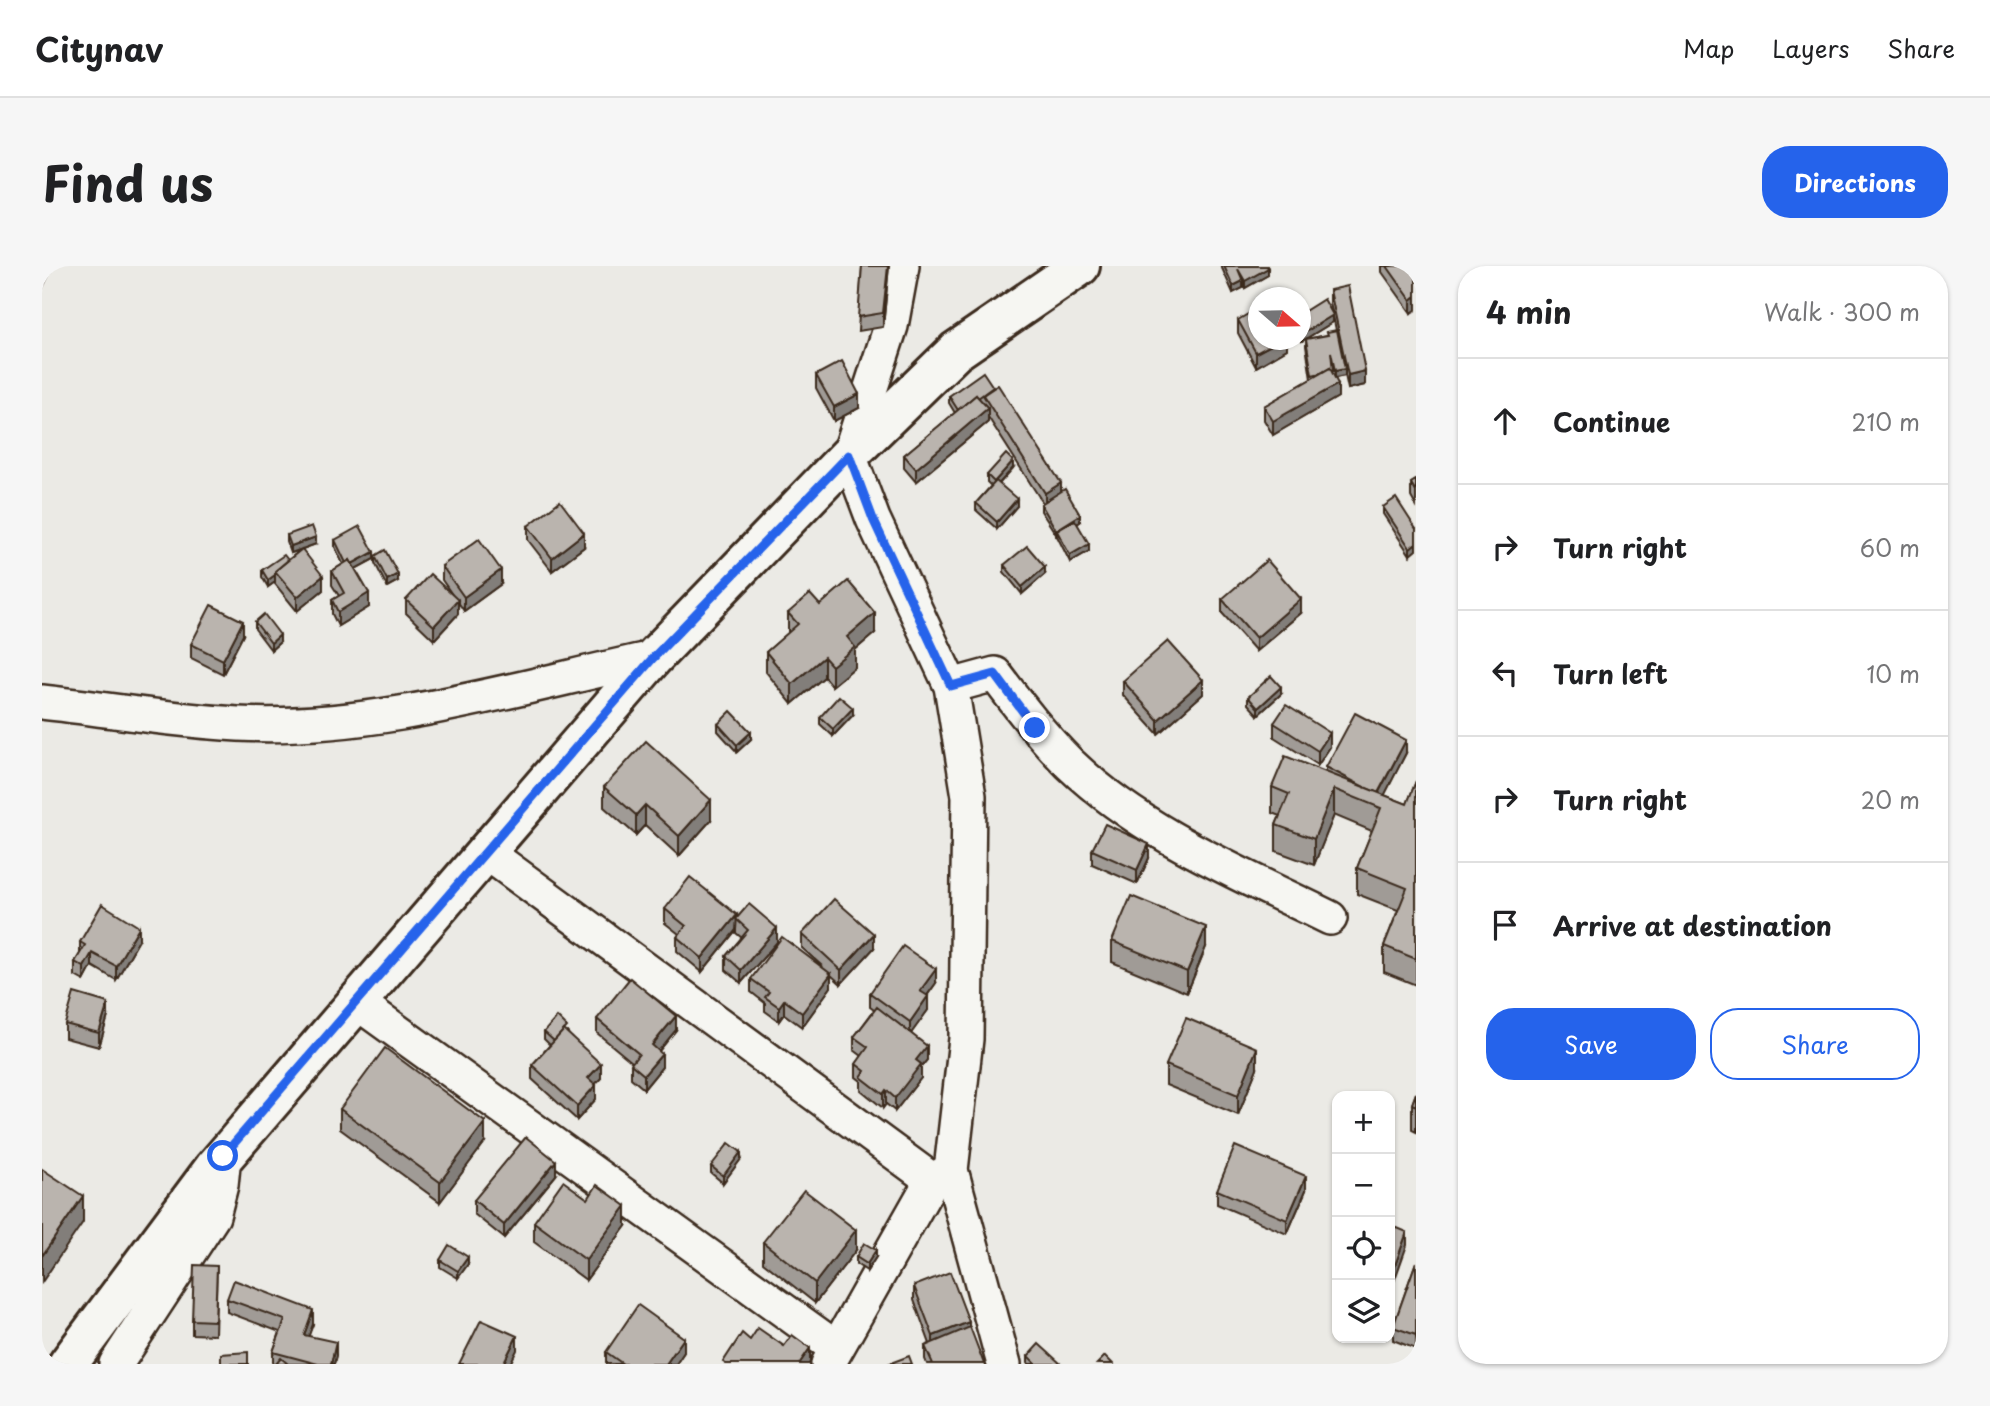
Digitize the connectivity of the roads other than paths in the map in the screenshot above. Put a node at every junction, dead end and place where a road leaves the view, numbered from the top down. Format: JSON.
{"nodes":[{"id":1,"x":902,"y":266,"type":"edge"},
{"id":2,"x":1080,"y":266,"type":"edge"},
{"id":3,"x":849,"y":455,"type":"junction"},
{"id":4,"x":653,"y":658,"type":"junction"},
{"id":5,"x":951,"y":686,"type":"junction"},
{"id":6,"x":42,"y":702,"type":"edge"},
{"id":7,"x":487,"y":853,"type":"junction"},
{"id":8,"x":1330,"y":918,"type":"dead end"},
{"id":9,"x":355,"y":1001,"type":"junction"},
{"id":10,"x":223,"y":1156,"type":"junction"},
{"id":11,"x":942,"y":1175,"type":"junction"},
{"id":12,"x":832,"y":1356,"type":"edge"},
{"id":13,"x":68,"y":1364,"type":"edge"},
{"id":14,"x":116,"y":1364,"type":"edge"},
{"id":15,"x":1004,"y":1364,"type":"edge"}],
"edges":[{"from":1,"to":3,"type":"street"},
{"from":2,"to":3,"type":"main road"},
{"from":3,"to":4,"type":"main road"},
{"from":3,"to":5,"type":"street"},
{"from":4,"to":6,"type":"street"},
{"from":4,"to":7,"type":"main road"},
{"from":5,"to":8,"type":"street"},
{"from":5,"to":11,"type":"street"},
{"from":7,"to":9,"type":"main road"},
{"from":7,"to":11,"type":"street"},
{"from":9,"to":10,"type":"main road"},
{"from":9,"to":12,"type":"street"},
{"from":10,"to":13,"type":"main road"},
{"from":10,"to":14,"type":"street"},
{"from":11,"to":12,"type":"street"},
{"from":11,"to":15,"type":"street"}]}
